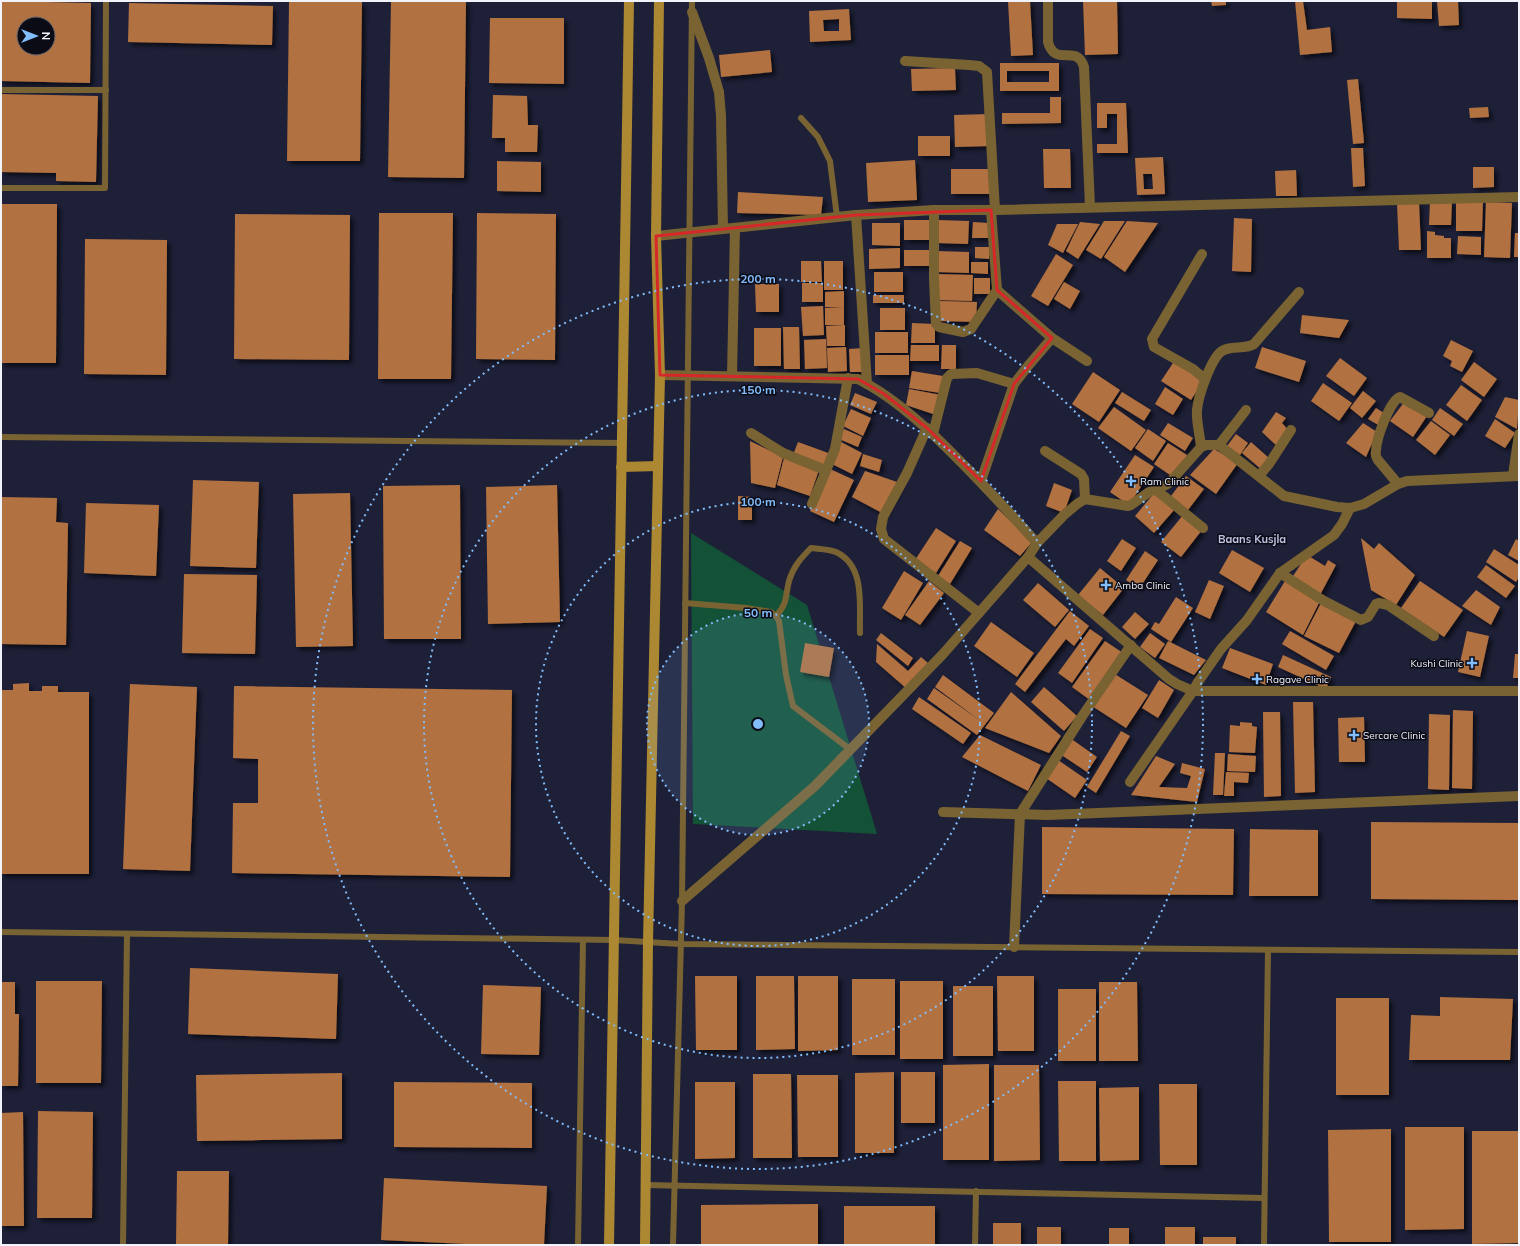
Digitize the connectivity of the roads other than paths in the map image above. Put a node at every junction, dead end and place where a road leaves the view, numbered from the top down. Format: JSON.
{"nodes":[{"id":1,"x":106,"y":1,"type":"edge"},
{"id":2,"x":629,"y":1,"type":"edge"},
{"id":3,"x":659,"y":1,"type":"edge"},
{"id":4,"x":692,"y":1,"type":"edge"},
{"id":5,"x":1048,"y":1,"type":"edge"},
{"id":6,"x":692,"y":12,"type":"junction"},
{"id":7,"x":905,"y":61,"type":"dead end"},
{"id":8,"x":1,"y":90,"type":"edge"},
{"id":9,"x":106,"y":90,"type":"junction"},
{"id":10,"x":801,"y":118,"type":"dead end"},
{"id":11,"x":1,"y":188,"type":"edge"},
{"id":12,"x":1519,"y":198,"type":"edge"},
{"id":13,"x":1090,"y":207,"type":"junction"},
{"id":14,"x":934,"y":210,"type":"junction"},
{"id":15,"x":993,"y":210,"type":"junction"},
{"id":16,"x":856,"y":215,"type":"junction"},
{"id":17,"x":837,"y":217,"type":"junction"},
{"id":18,"x":735,"y":228,"type":"junction"},
{"id":19,"x":723,"y":229,"type":"junction"},
{"id":20,"x":689,"y":233,"type":"junction"},
{"id":21,"x":656,"y":236,"type":"junction"},
{"id":22,"x":1202,"y":254,"type":"dead end"},
{"id":23,"x":997,"y":290,"type":"junction"},
{"id":24,"x":1299,"y":292,"type":"dead end"},
{"id":25,"x":1052,"y":338,"type":"junction"},
{"id":26,"x":1087,"y":361,"type":"dead end"},
{"id":27,"x":660,"y":375,"type":"junction"},
{"id":28,"x":687,"y":376,"type":"junction"},
{"id":29,"x":732,"y":376,"type":"junction"},
{"id":30,"x":848,"y":378,"type":"junction"},
{"id":31,"x":1205,"y":379,"type":"junction"},
{"id":32,"x":867,"y":384,"type":"junction"},
{"id":33,"x":1014,"y":384,"type":"junction"},
{"id":34,"x":1246,"y":410,"type":"dead end"},
{"id":35,"x":1429,"y":413,"type":"dead end"},
{"id":36,"x":1291,"y":430,"type":"dead end"},
{"id":37,"x":930,"y":431,"type":"junction"},
{"id":38,"x":751,"y":433,"type":"dead end"},
{"id":39,"x":1519,"y":434,"type":"edge"},
{"id":40,"x":1,"y":437,"type":"edge"},
{"id":41,"x":622,"y":443,"type":"junction"},
{"id":42,"x":1219,"y":445,"type":"junction"},
{"id":43,"x":1201,"y":447,"type":"junction"},
{"id":44,"x":1045,"y":451,"type":"dead end"},
{"id":45,"x":621,"y":466,"type":"junction"},
{"id":46,"x":658,"y":466,"type":"junction"},
{"id":47,"x":825,"y":470,"type":"junction"},
{"id":48,"x":1259,"y":476,"type":"junction"},
{"id":49,"x":1516,"y":476,"type":"edge"},
{"id":50,"x":981,"y":481,"type":"junction"},
{"id":51,"x":1398,"y":484,"type":"junction"},
{"id":52,"x":1155,"y":489,"type":"junction"},
{"id":53,"x":1085,"y":500,"type":"junction"},
{"id":54,"x":812,"y":504,"type":"dead end"},
{"id":55,"x":1350,"y":508,"type":"junction"},
{"id":56,"x":1203,"y":528,"type":"dead end"},
{"id":57,"x":1037,"y":543,"type":"junction"},
{"id":58,"x":1028,"y":557,"type":"junction"},
{"id":59,"x":1280,"y":572,"type":"junction"},
{"id":60,"x":685,"y":603,"type":"junction"},
{"id":61,"x":979,"y":613,"type":"junction"},
{"id":62,"x":776,"y":616,"type":"junction"},
{"id":63,"x":860,"y":633,"type":"dead end"},
{"id":64,"x":1434,"y":636,"type":"dead end"},
{"id":65,"x":1130,"y":645,"type":"junction"},
{"id":66,"x":1193,"y":691,"type":"junction"},
{"id":67,"x":1519,"y":691,"type":"edge"},
{"id":68,"x":851,"y":750,"type":"junction"},
{"id":69,"x":1130,"y":782,"type":"dead end"},
{"id":70,"x":1519,"y":796,"type":"edge"},
{"id":71,"x":943,"y":812,"type":"dead end"},
{"id":72,"x":1020,"y":814,"type":"junction"},
{"id":73,"x":682,"y":901,"type":"junction"},
{"id":74,"x":1,"y":932,"type":"edge"},
{"id":75,"x":127,"y":934,"type":"junction"},
{"id":76,"x":583,"y":940,"type":"junction"},
{"id":77,"x":614,"y":940,"type":"junction"},
{"id":78,"x":648,"y":942,"type":"junction"},
{"id":79,"x":680,"y":944,"type":"junction"},
{"id":80,"x":1014,"y":947,"type":"junction"},
{"id":81,"x":1268,"y":950,"type":"junction"},
{"id":82,"x":1519,"y":952,"type":"edge"},
{"id":83,"x":645,"y":1185,"type":"junction"},
{"id":84,"x":674,"y":1185,"type":"junction"},
{"id":85,"x":976,"y":1191,"type":"junction"},
{"id":86,"x":1264,"y":1198,"type":"junction"},
{"id":87,"x":123,"y":1245,"type":"edge"},
{"id":88,"x":578,"y":1245,"type":"edge"},
{"id":89,"x":609,"y":1245,"type":"edge"},
{"id":90,"x":645,"y":1245,"type":"edge"},
{"id":91,"x":673,"y":1245,"type":"edge"},
{"id":92,"x":975,"y":1245,"type":"edge"},
{"id":93,"x":1264,"y":1245,"type":"edge"}],
"edges":[{"from":1,"to":9,"type":"lane"},
{"from":2,"to":41,"type":"street"},
{"from":3,"to":21,"type":"street"},
{"from":4,"to":6,"type":"lane"},
{"from":5,"to":13,"type":"street"},
{"from":6,"to":19,"type":"street"},
{"from":6,"to":20,"type":"lane"},
{"from":7,"to":15,"type":"street"},
{"from":8,"to":9,"type":"lane"},
{"from":9,"to":11,"type":"lane"},
{"from":10,"to":17,"type":"lane"},
{"from":12,"to":13,"type":"street"},
{"from":13,"to":15,"type":"street"},
{"from":14,"to":15,"type":"street"},
{"from":14,"to":16,"type":"street"},
{"from":14,"to":23,"type":"street"},
{"from":15,"to":23,"type":"street"},
{"from":16,"to":17,"type":"street"},
{"from":16,"to":32,"type":"street"},
{"from":17,"to":18,"type":"street"},
{"from":18,"to":19,"type":"street"},
{"from":18,"to":29,"type":"street"},
{"from":19,"to":20,"type":"street"},
{"from":20,"to":21,"type":"street"},
{"from":20,"to":28,"type":"lane"},
{"from":21,"to":27,"type":"street"},
{"from":22,"to":31,"type":"street"},
{"from":23,"to":25,"type":"street"},
{"from":24,"to":31,"type":"street"},
{"from":25,"to":26,"type":"street"},
{"from":25,"to":33,"type":"street"},
{"from":27,"to":28,"type":"street"},
{"from":27,"to":46,"type":"street"},
{"from":28,"to":29,"type":"street"},
{"from":28,"to":60,"type":"lane"},
{"from":29,"to":30,"type":"street"},
{"from":30,"to":32,"type":"street"},
{"from":30,"to":47,"type":"street"},
{"from":31,"to":43,"type":"street"},
{"from":32,"to":37,"type":"street"},
{"from":33,"to":37,"type":"street"},
{"from":33,"to":50,"type":"street"},
{"from":34,"to":42,"type":"street"},
{"from":35,"to":51,"type":"street"},
{"from":36,"to":48,"type":"street"},
{"from":37,"to":50,"type":"street"},
{"from":37,"to":61,"type":"street"},
{"from":38,"to":47,"type":"street"},
{"from":39,"to":49,"type":"street"},
{"from":40,"to":41,"type":"lane"},
{"from":41,"to":45,"type":"street"},
{"from":42,"to":43,"type":"street"},
{"from":42,"to":48,"type":"street"},
{"from":43,"to":52,"type":"street"},
{"from":44,"to":53,"type":"street"},
{"from":45,"to":46,"type":"street"},
{"from":45,"to":77,"type":"street"},
{"from":46,"to":78,"type":"street"},
{"from":47,"to":54,"type":"street"},
{"from":48,"to":55,"type":"street"},
{"from":49,"to":51,"type":"street"},
{"from":50,"to":57,"type":"street"},
{"from":51,"to":55,"type":"street"},
{"from":52,"to":53,"type":"street"},
{"from":52,"to":56,"type":"street"},
{"from":53,"to":57,"type":"street"},
{"from":55,"to":59,"type":"street"},
{"from":57,"to":58,"type":"street"},
{"from":58,"to":61,"type":"street"},
{"from":58,"to":65,"type":"street"},
{"from":59,"to":64,"type":"street"},
{"from":59,"to":66,"type":"street"},
{"from":60,"to":62,"type":"lane"},
{"from":60,"to":73,"type":"lane"},
{"from":61,"to":68,"type":"street"},
{"from":62,"to":63,"type":"lane"},
{"from":62,"to":68,"type":"lane"},
{"from":65,"to":66,"type":"street"},
{"from":65,"to":72,"type":"street"},
{"from":66,"to":67,"type":"street"},
{"from":66,"to":69,"type":"street"},
{"from":68,"to":73,"type":"street"},
{"from":70,"to":72,"type":"street"},
{"from":71,"to":72,"type":"street"},
{"from":72,"to":80,"type":"street"},
{"from":73,"to":79,"type":"lane"},
{"from":74,"to":75,"type":"lane"},
{"from":75,"to":76,"type":"lane"},
{"from":75,"to":87,"type":"lane"},
{"from":76,"to":77,"type":"lane"},
{"from":76,"to":88,"type":"lane"},
{"from":77,"to":78,"type":"lane"},
{"from":77,"to":89,"type":"street"},
{"from":78,"to":79,"type":"lane"},
{"from":78,"to":83,"type":"street"},
{"from":79,"to":80,"type":"lane"},
{"from":79,"to":84,"type":"lane"},
{"from":80,"to":81,"type":"lane"},
{"from":81,"to":82,"type":"lane"},
{"from":81,"to":86,"type":"lane"},
{"from":83,"to":84,"type":"lane"},
{"from":83,"to":90,"type":"street"},
{"from":84,"to":85,"type":"lane"},
{"from":84,"to":91,"type":"lane"},
{"from":85,"to":86,"type":"lane"},
{"from":85,"to":92,"type":"lane"},
{"from":86,"to":93,"type":"lane"}]}
